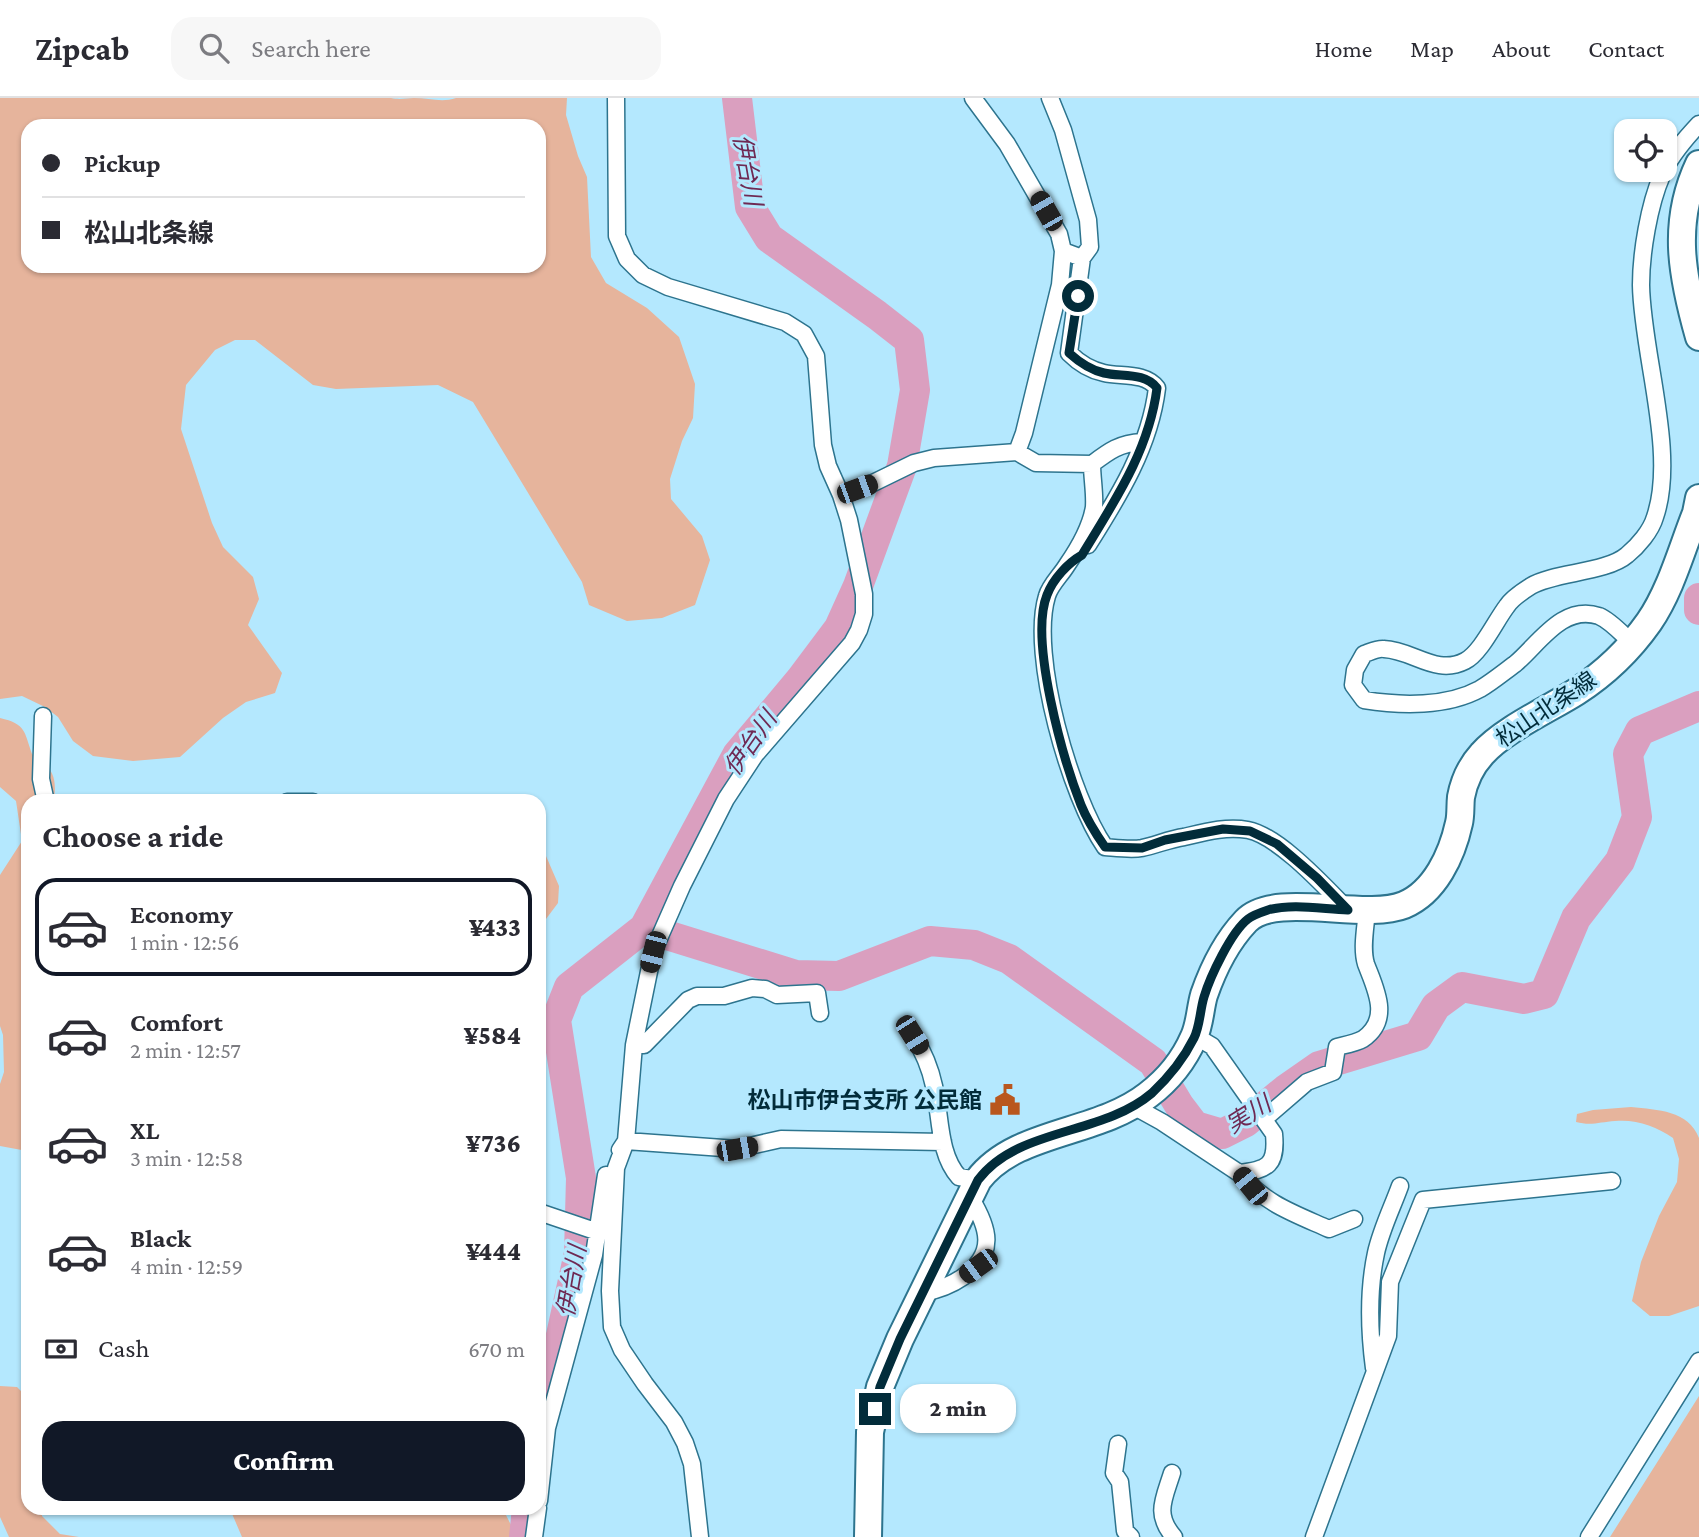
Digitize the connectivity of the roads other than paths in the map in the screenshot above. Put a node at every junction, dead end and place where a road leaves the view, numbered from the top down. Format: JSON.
{"nodes":[{"id":1,"x":616,"y":98,"type":"edge"},
{"id":2,"x":974,"y":98,"type":"edge"},
{"id":3,"x":1050,"y":98,"type":"edge"},
{"id":4,"x":1699,"y":124,"type":"edge"},
{"id":5,"x":1699,"y":164,"type":"edge"},
{"id":6,"x":1063,"y":251,"type":"junction"},
{"id":7,"x":1082,"y":258,"type":"junction"},
{"id":8,"x":1699,"y":337,"type":"edge"},
{"id":9,"x":1142,"y":442,"type":"junction"},
{"id":10,"x":1017,"y":452,"type":"junction"},
{"id":11,"x":1092,"y":464,"type":"junction"},
{"id":12,"x":841,"y":495,"type":"junction"},
{"id":13,"x":1699,"y":498,"type":"edge"},
{"id":14,"x":1069,"y":563,"type":"junction"},
{"id":15,"x":1632,"y":643,"type":"junction"},
{"id":16,"x":43,"y":716,"type":"dead end"},
{"id":17,"x":44,"y":794,"type":"edge"},
{"id":18,"x":1357,"y":910,"type":"junction"},
{"id":19,"x":820,"y":1013,"type":"dead end"},
{"id":20,"x":912,"y":1035,"type":"dead end"},
{"id":21,"x":1195,"y":1036,"type":"junction"},
{"id":22,"x":634,"y":1045,"type":"junction"},
{"id":23,"x":1133,"y":1107,"type":"junction"},
{"id":24,"x":1260,"y":1113,"type":"junction"},
{"id":25,"x":626,"y":1141,"type":"junction"},
{"id":26,"x":943,"y":1142,"type":"junction"},
{"id":27,"x":1239,"y":1172,"type":"junction"},
{"id":28,"x":1612,"y":1181,"type":"dead end"},
{"id":29,"x":1400,"y":1186,"type":"dead end"},
{"id":30,"x":974,"y":1188,"type":"junction"},
{"id":31,"x":546,"y":1214,"type":"edge"},
{"id":32,"x":1354,"y":1219,"type":"dead end"},
{"id":33,"x":592,"y":1230,"type":"junction"},
{"id":34,"x":923,"y":1293,"type":"junction"},
{"id":35,"x":1699,"y":1361,"type":"edge"},
{"id":36,"x":1374,"y":1371,"type":"junction"},
{"id":37,"x":546,"y":1437,"type":"edge"},
{"id":38,"x":1118,"y":1444,"type":"dead end"},
{"id":39,"x":1171,"y":1473,"type":"dead end"},
{"id":40,"x":537,"y":1515,"type":"edge"},
{"id":41,"x":534,"y":1537,"type":"edge"},
{"id":42,"x":700,"y":1537,"type":"edge"},
{"id":43,"x":868,"y":1537,"type":"edge"},
{"id":44,"x":1130,"y":1537,"type":"edge"},
{"id":45,"x":1174,"y":1537,"type":"edge"},
{"id":46,"x":1314,"y":1537,"type":"edge"},
{"id":47,"x":1589,"y":1537,"type":"edge"}],
"edges":[{"from":1,"to":12,"type":"street"},
{"from":2,"to":6,"type":"street"},
{"from":3,"to":7,"type":"street"},
{"from":4,"to":15,"type":"street"},
{"from":5,"to":8,"type":"main road"},
{"from":6,"to":7,"type":"street"},
{"from":6,"to":10,"type":"street"},
{"from":7,"to":9,"type":"street"},
{"from":9,"to":11,"type":"street"},
{"from":9,"to":14,"type":"street"},
{"from":10,"to":11,"type":"street"},
{"from":10,"to":12,"type":"street"},
{"from":11,"to":14,"type":"street"},
{"from":12,"to":22,"type":"street"},
{"from":13,"to":15,"type":"main road","name":"松山北条線"},
{"from":14,"to":18,"type":"street"},
{"from":15,"to":18,"type":"main road","name":"松山北条線"},
{"from":16,"to":17,"type":"street"},
{"from":18,"to":21,"type":"main road","name":"松山北条線"},
{"from":18,"to":24,"type":"street"},
{"from":19,"to":22,"type":"street"},
{"from":20,"to":26,"type":"street"},
{"from":21,"to":23,"type":"main road","name":"松山北条線"},
{"from":21,"to":24,"type":"street"},
{"from":22,"to":25,"type":"street"},
{"from":23,"to":27,"type":"street"},
{"from":23,"to":30,"type":"main road","name":"松山北条線"},
{"from":24,"to":27,"type":"street"},
{"from":25,"to":26,"type":"street"},
{"from":25,"to":33,"type":"street"},
{"from":25,"to":42,"type":"street"},
{"from":26,"to":30,"type":"street"},
{"from":27,"to":32,"type":"street"},
{"from":28,"to":36,"type":"street"},
{"from":29,"to":36,"type":"street"},
{"from":30,"to":34,"type":"main road","name":"松山北条線"},
{"from":30,"to":34,"type":"street"},
{"from":31,"to":33,"type":"street"},
{"from":33,"to":37,"type":"street"},
{"from":34,"to":43,"type":"main road","name":"松山北条線"},
{"from":35,"to":47,"type":"street"},
{"from":36,"to":46,"type":"street"},
{"from":38,"to":44,"type":"street"},
{"from":39,"to":45,"type":"street"},
{"from":40,"to":41,"type":"street"}]}
